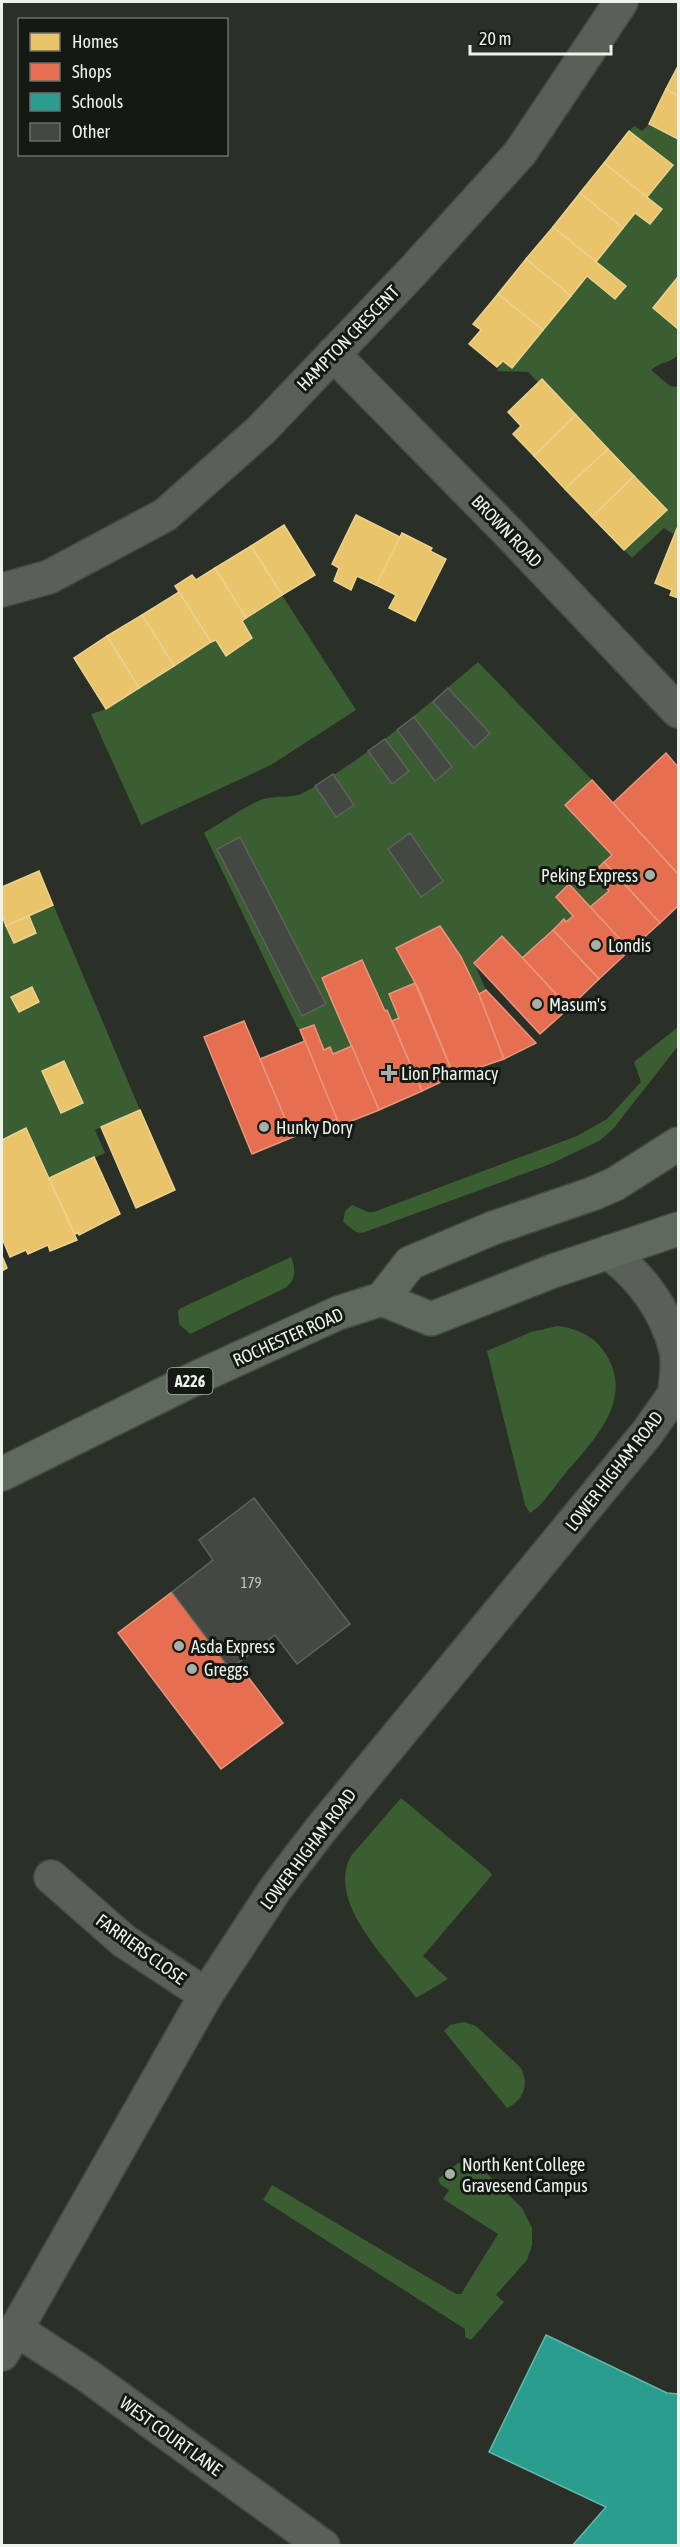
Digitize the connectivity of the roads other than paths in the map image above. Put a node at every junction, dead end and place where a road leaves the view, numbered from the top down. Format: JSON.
{"nodes":[{"id":1,"x":621,"y":2,"type":"edge"},
{"id":2,"x":333,"y":354,"type":"junction"},
{"id":3,"x":2,"y":590,"type":"edge"},
{"id":4,"x":678,"y":711,"type":"edge"},
{"id":5,"x":678,"y":1144,"type":"edge"},
{"id":6,"x":678,"y":1229,"type":"edge"},
{"id":7,"x":608,"y":1252,"type":"junction"},
{"id":8,"x":382,"y":1299,"type":"junction"},
{"id":9,"x":677,"y":1348,"type":"edge"},
{"id":10,"x":677,"y":1390,"type":"edge"},
{"id":11,"x":2,"y":1474,"type":"edge"},
{"id":12,"x":51,"y":1877,"type":"dead end"},
{"id":13,"x":206,"y":1995,"type":"junction"},
{"id":14,"x":9,"y":2342,"type":"edge"},
{"id":15,"x":323,"y":2546,"type":"edge"}],
"edges":[{"from":1,"to":2,"type":"street","name":"HAMPTON CRESCENT"},
{"from":2,"to":3,"type":"street","name":"HAMPTON CRESCENT"},
{"from":2,"to":4,"type":"street","name":"BROWN ROAD"},
{"from":5,"to":8,"type":"main road"},
{"from":6,"to":7,"type":"main road"},
{"from":7,"to":8,"type":"main road"},
{"from":7,"to":9,"type":"street"},
{"from":8,"to":11,"type":"main road","name":"ROCHESTER ROAD","number":"A226"},
{"from":9,"to":10,"type":"street"},
{"from":10,"to":13,"type":"street","name":"LOWER HIGHAM ROAD"},
{"from":12,"to":13,"type":"street","name":"FARRIERS CLOSE"},
{"from":13,"to":14,"type":"street","name":"LOWER HIGHAM ROAD"},
{"from":14,"to":15,"type":"street","name":"WEST COURT LANE"}]}
